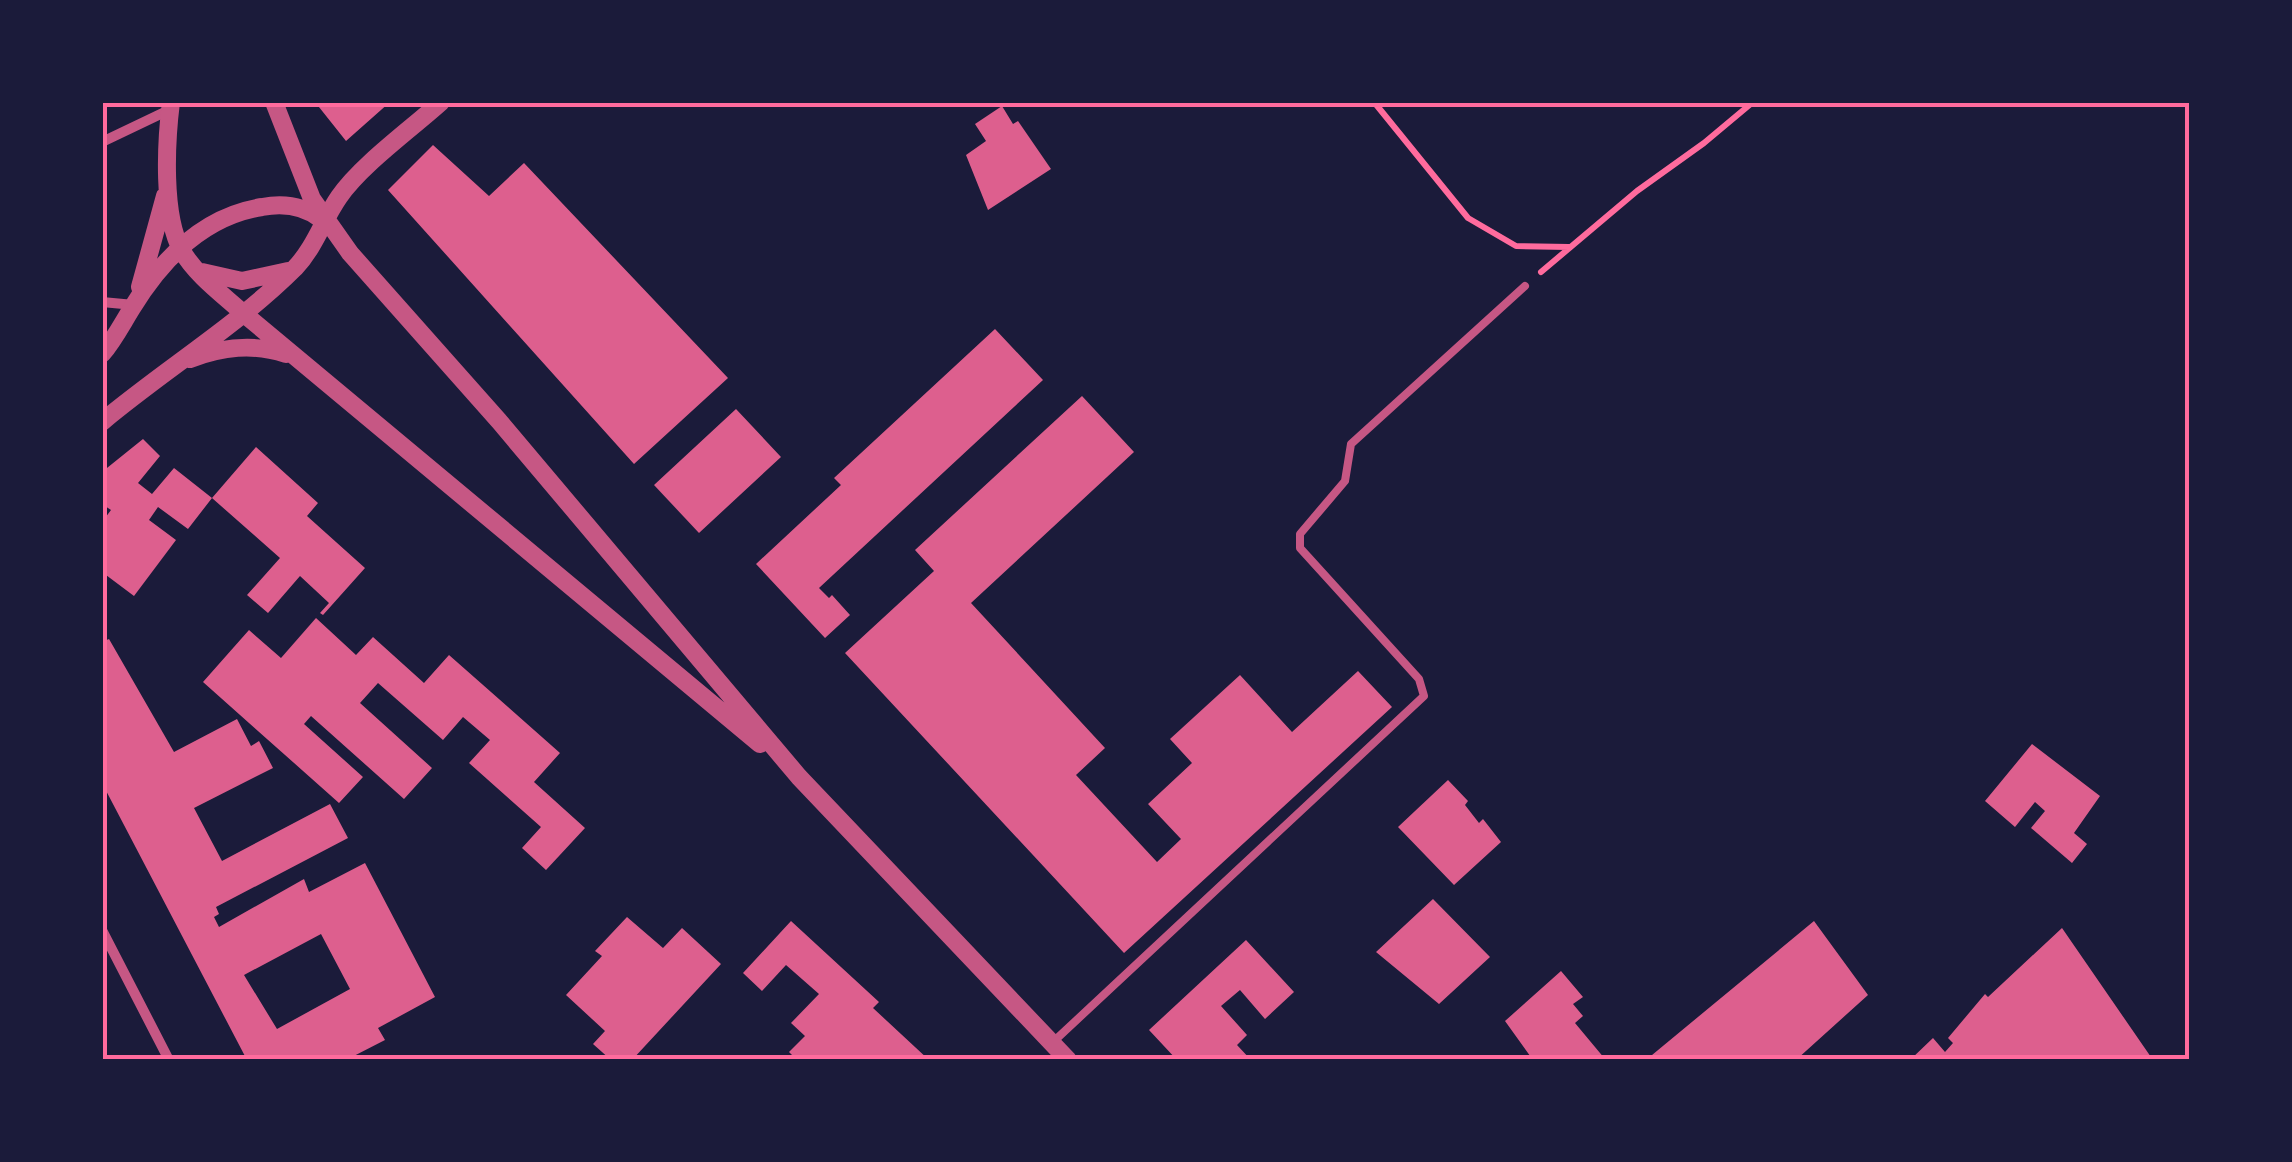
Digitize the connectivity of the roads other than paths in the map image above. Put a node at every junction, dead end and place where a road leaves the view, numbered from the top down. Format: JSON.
{"nodes":[{"id":1,"x":274,"y":102,"type":"edge"},
{"id":2,"x":441,"y":102,"type":"edge"},
{"id":3,"x":173,"y":105,"type":"edge"},
{"id":4,"x":102,"y":142,"type":"edge"},
{"id":5,"x":166,"y":186,"type":"junction"},
{"id":6,"x":326,"y":222,"type":"junction"},
{"id":7,"x":180,"y":248,"type":"junction"},
{"id":8,"x":195,"y":268,"type":"junction"},
{"id":9,"x":294,"y":269,"type":"junction"},
{"id":10,"x":1525,"y":286,"type":"road end"},
{"id":11,"x":102,"y":302,"type":"edge"},
{"id":12,"x":134,"y":305,"type":"junction"},
{"id":13,"x":243,"y":314,"type":"junction"},
{"id":14,"x":102,"y":354,"type":"edge"},
{"id":15,"x":295,"y":356,"type":"junction"},
{"id":16,"x":154,"y":378,"type":"junction"},
{"id":17,"x":102,"y":422,"type":"edge"},
{"id":18,"x":798,"y":777,"type":"junction"},
{"id":19,"x":102,"y":930,"type":"edge"},
{"id":20,"x":1052,"y":1042,"type":"junction"},
{"id":21,"x":169,"y":1060,"type":"edge"},
{"id":22,"x":1068,"y":1060,"type":"edge"}],
"edges":[{"from":1,"to":6,"type":"street"},
{"from":2,"to":6,"type":"street"},
{"from":3,"to":4,"type":"street"},
{"from":3,"to":5,"type":"street"},
{"from":5,"to":7,"type":"street"},
{"from":5,"to":12,"type":"street"},
{"from":6,"to":7,"type":"street"},
{"from":6,"to":9,"type":"street"},
{"from":6,"to":18,"type":"street"},
{"from":7,"to":8,"type":"street"},
{"from":7,"to":12,"type":"street"},
{"from":8,"to":9,"type":"street"},
{"from":8,"to":13,"type":"street"},
{"from":9,"to":13,"type":"street"},
{"from":10,"to":20,"type":"lane"},
{"from":11,"to":12,"type":"street"},
{"from":12,"to":14,"type":"street"},
{"from":13,"to":15,"type":"street"},
{"from":13,"to":16,"type":"street"},
{"from":15,"to":16,"type":"street"},
{"from":15,"to":18,"type":"street"},
{"from":16,"to":17,"type":"street"},
{"from":18,"to":20,"type":"street"},
{"from":19,"to":21,"type":"street"},
{"from":20,"to":22,"type":"street"}]}
